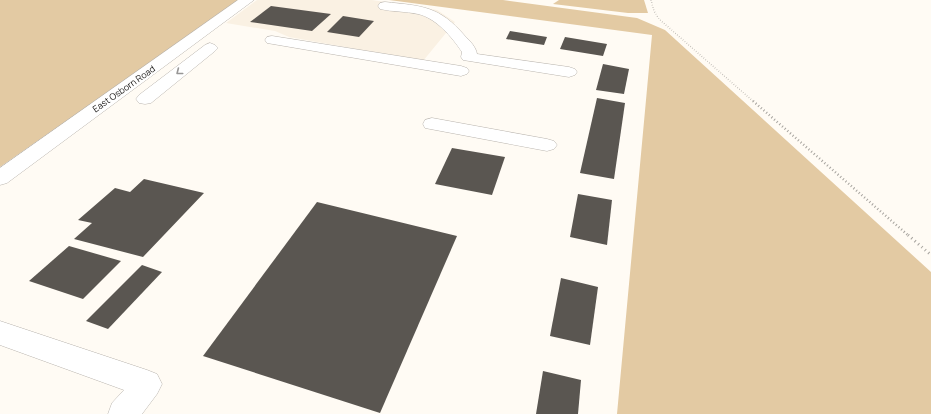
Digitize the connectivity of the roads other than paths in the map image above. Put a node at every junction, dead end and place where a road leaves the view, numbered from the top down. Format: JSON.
{"nodes":[{"id":1,"x":247,"y":0,"type":"edge"},
{"id":2,"x":386,"y":6,"type":"dead end"},
{"id":3,"x":272,"y":40,"type":"dead end"},
{"id":4,"x":210,"y":48,"type":"dead end"},
{"id":5,"x":461,"y":71,"type":"dead end"},
{"id":6,"x":569,"y":72,"type":"dead end"},
{"id":7,"x":145,"y":98,"type":"dead end"},
{"id":8,"x":432,"y":124,"type":"dead end"},
{"id":9,"x":547,"y":145,"type":"dead end"},
{"id":10,"x":0,"y":178,"type":"edge"},
{"id":11,"x":0,"y":333,"type":"edge"},
{"id":12,"x":123,"y":414,"type":"edge"}],
"edges":[{"from":1,"to":10,"type":"street","name":"East Osborn Road"},
{"from":2,"to":6,"type":"street"},
{"from":3,"to":5,"type":"street"},
{"from":4,"to":7,"type":"street","one_way":true},
{"from":8,"to":9,"type":"street"},
{"from":11,"to":12,"type":"street"}]}
